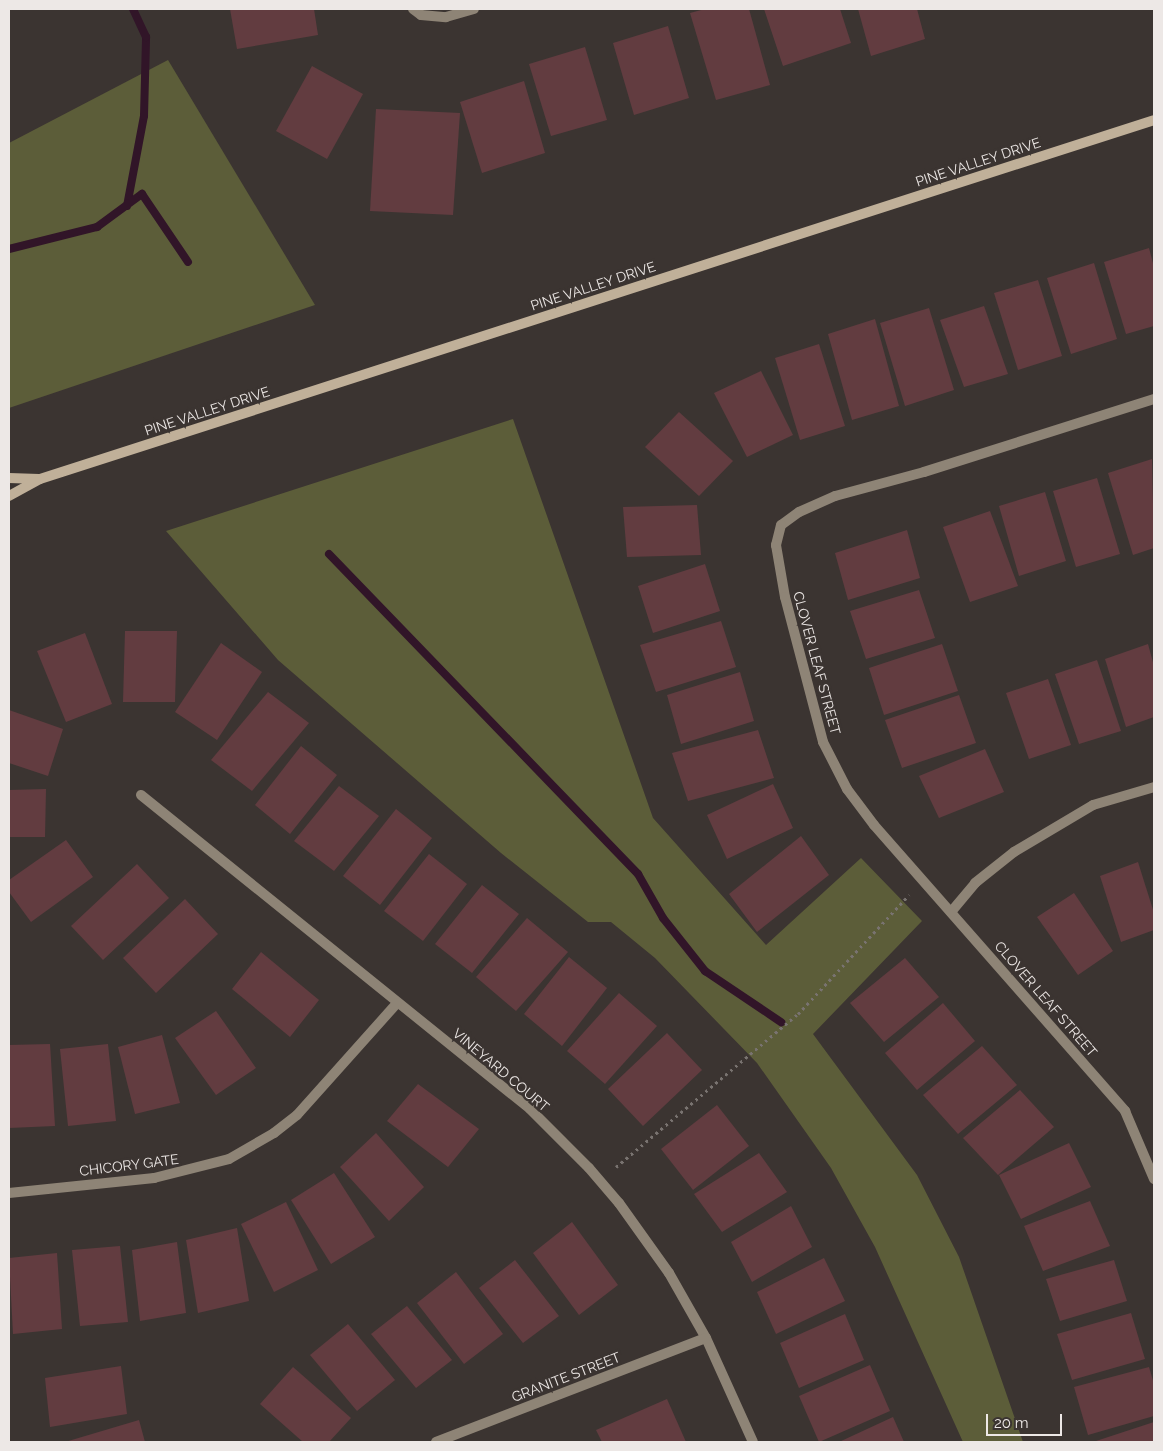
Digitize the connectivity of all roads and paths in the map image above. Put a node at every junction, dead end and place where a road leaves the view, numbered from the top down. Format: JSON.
{"nodes":[{"id":1,"x":413,"y":9,"type":"edge"},
{"id":2,"x":474,"y":9,"type":"edge"},
{"id":3,"x":1154,"y":120,"type":"edge"},
{"id":4,"x":1154,"y":399,"type":"edge"},
{"id":5,"x":9,"y":478,"type":"edge"},
{"id":6,"x":40,"y":479,"type":"junction"},
{"id":7,"x":9,"y":496,"type":"edge"},
{"id":8,"x":1154,"y":787,"type":"edge"},
{"id":9,"x":141,"y":795,"type":"dead end"},
{"id":10,"x":910,"y":895,"type":"dead end"},
{"id":11,"x":952,"y":912,"type":"junction"},
{"id":12,"x":397,"y":1003,"type":"junction"},
{"id":13,"x":616,"y":1167,"type":"dead end"},
{"id":14,"x":1154,"y":1179,"type":"edge"},
{"id":15,"x":9,"y":1193,"type":"edge"},
{"id":16,"x":706,"y":1338,"type":"junction"},
{"id":17,"x":436,"y":1442,"type":"edge"},
{"id":18,"x":753,"y":1442,"type":"edge"}],
"edges":[{"from":1,"to":2,"type":"street"},
{"from":3,"to":6,"type":"main road","name":"PINE VALLEY DRIVE"},
{"from":4,"to":11,"type":"street","name":"CLOVER LEAF STREET"},
{"from":5,"to":6,"type":"main road","name":"PINE VALLEY DRIVE"},
{"from":6,"to":7,"type":"main road","name":"PINE VALLEY DRIVE"},
{"from":8,"to":11,"type":"street"},
{"from":9,"to":12,"type":"street","name":"VINEYARD COURT"},
{"from":10,"to":13,"type":"path"},
{"from":11,"to":14,"type":"street","name":"CLOVER LEAF STREET"},
{"from":12,"to":15,"type":"street","name":"CHICORY GATE"},
{"from":12,"to":16,"type":"street","name":"VINEYARD COURT"},
{"from":16,"to":17,"type":"street","name":"GRANITE STREET"},
{"from":16,"to":18,"type":"street","name":"VINEYARD COURT"}]}
